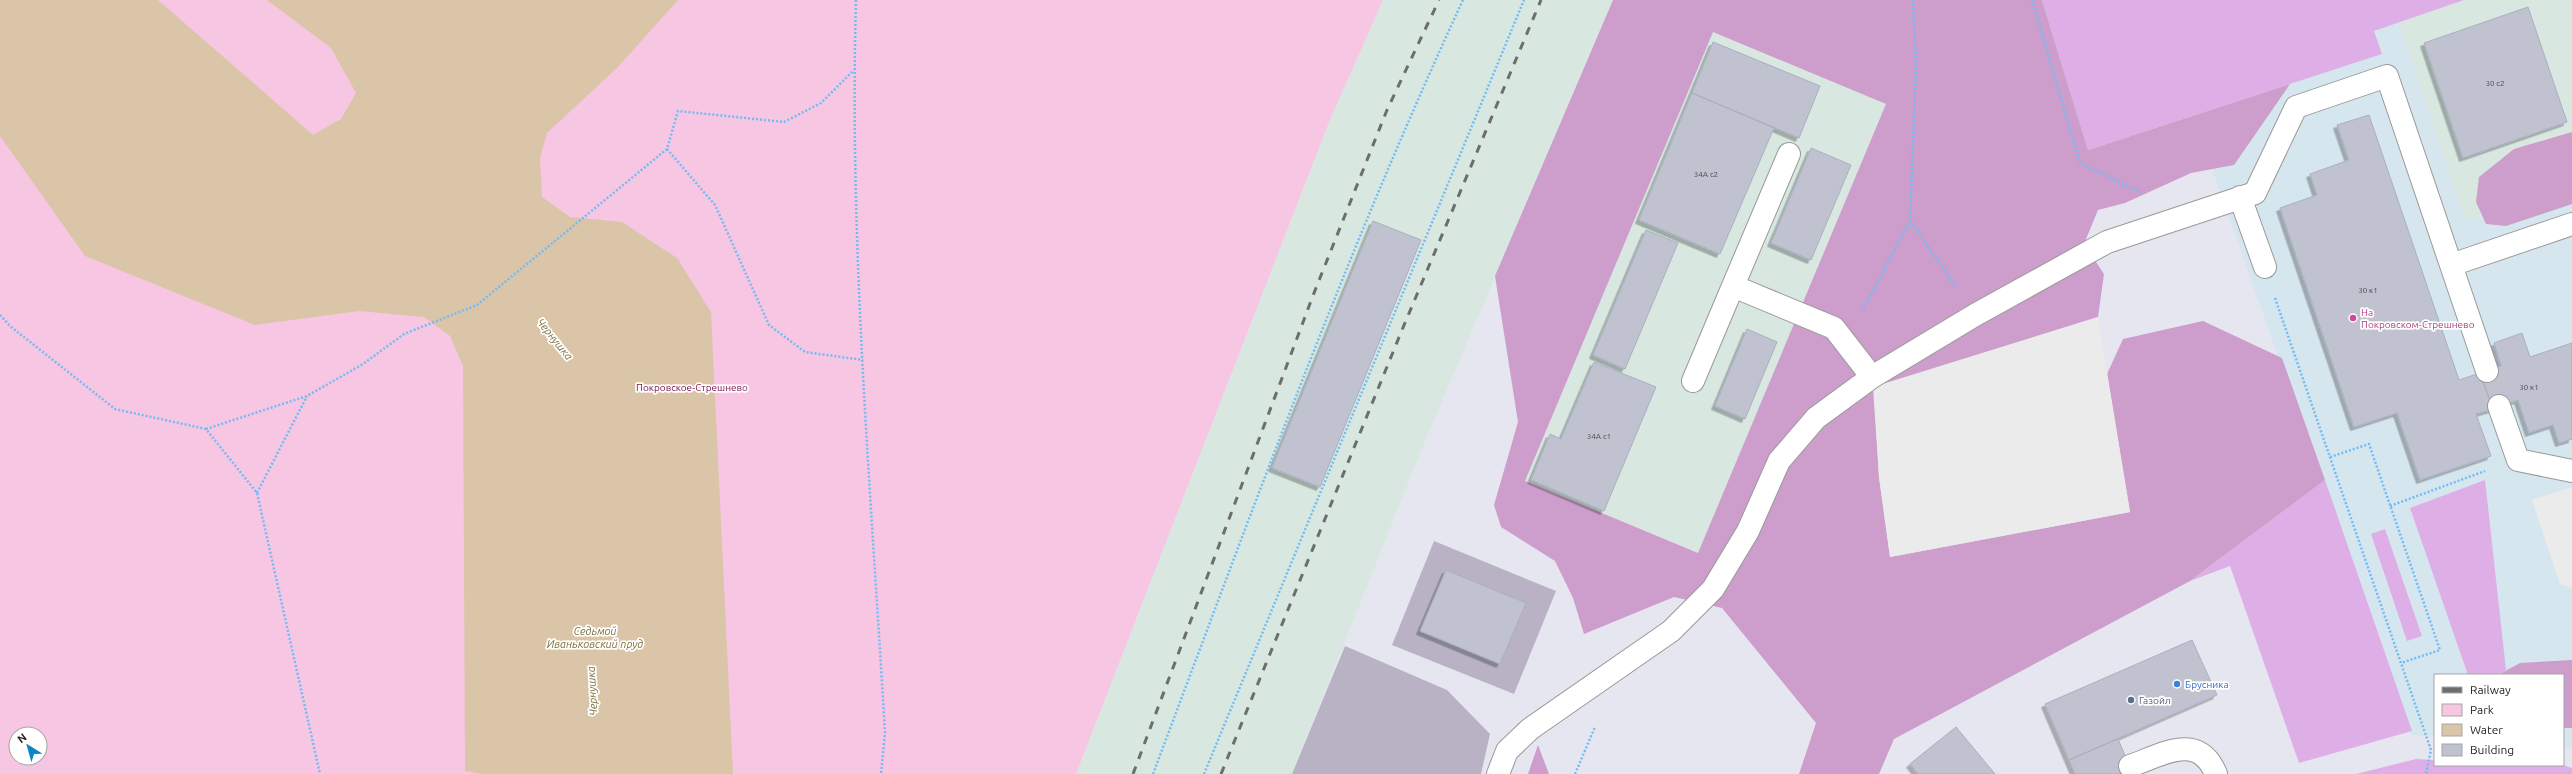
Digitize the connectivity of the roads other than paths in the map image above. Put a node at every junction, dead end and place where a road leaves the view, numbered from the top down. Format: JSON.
{"nodes":[{"id":1,"x":1789,"y":154,"type":"dead end"},
{"id":2,"x":2240,"y":197,"type":"junction"},
{"id":3,"x":2572,"y":224,"type":"edge"},
{"id":4,"x":2451,"y":265,"type":"junction"},
{"id":5,"x":2265,"y":267,"type":"road end"},
{"id":6,"x":1733,"y":286,"type":"junction"},
{"id":7,"x":2487,"y":371,"type":"dead end"},
{"id":8,"x":1872,"y":377,"type":"junction"},
{"id":9,"x":1693,"y":381,"type":"dead end"},
{"id":10,"x":2499,"y":406,"type":"dead end"},
{"id":11,"x":2572,"y":470,"type":"edge"},
{"id":12,"x":2130,"y":766,"type":"dead end"},
{"id":13,"x":1498,"y":774,"type":"edge"},
{"id":14,"x":2216,"y":774,"type":"edge"}],
"edges":[{"from":1,"to":6,"type":"lane"},
{"from":2,"to":4,"type":"lane"},
{"from":2,"to":5,"type":"lane"},
{"from":2,"to":8,"type":"lane"},
{"from":3,"to":4,"type":"lane"},
{"from":4,"to":7,"type":"lane"},
{"from":6,"to":8,"type":"lane"},
{"from":6,"to":9,"type":"lane"},
{"from":8,"to":13,"type":"lane"},
{"from":10,"to":11,"type":"lane"},
{"from":12,"to":14,"type":"lane"}]}
